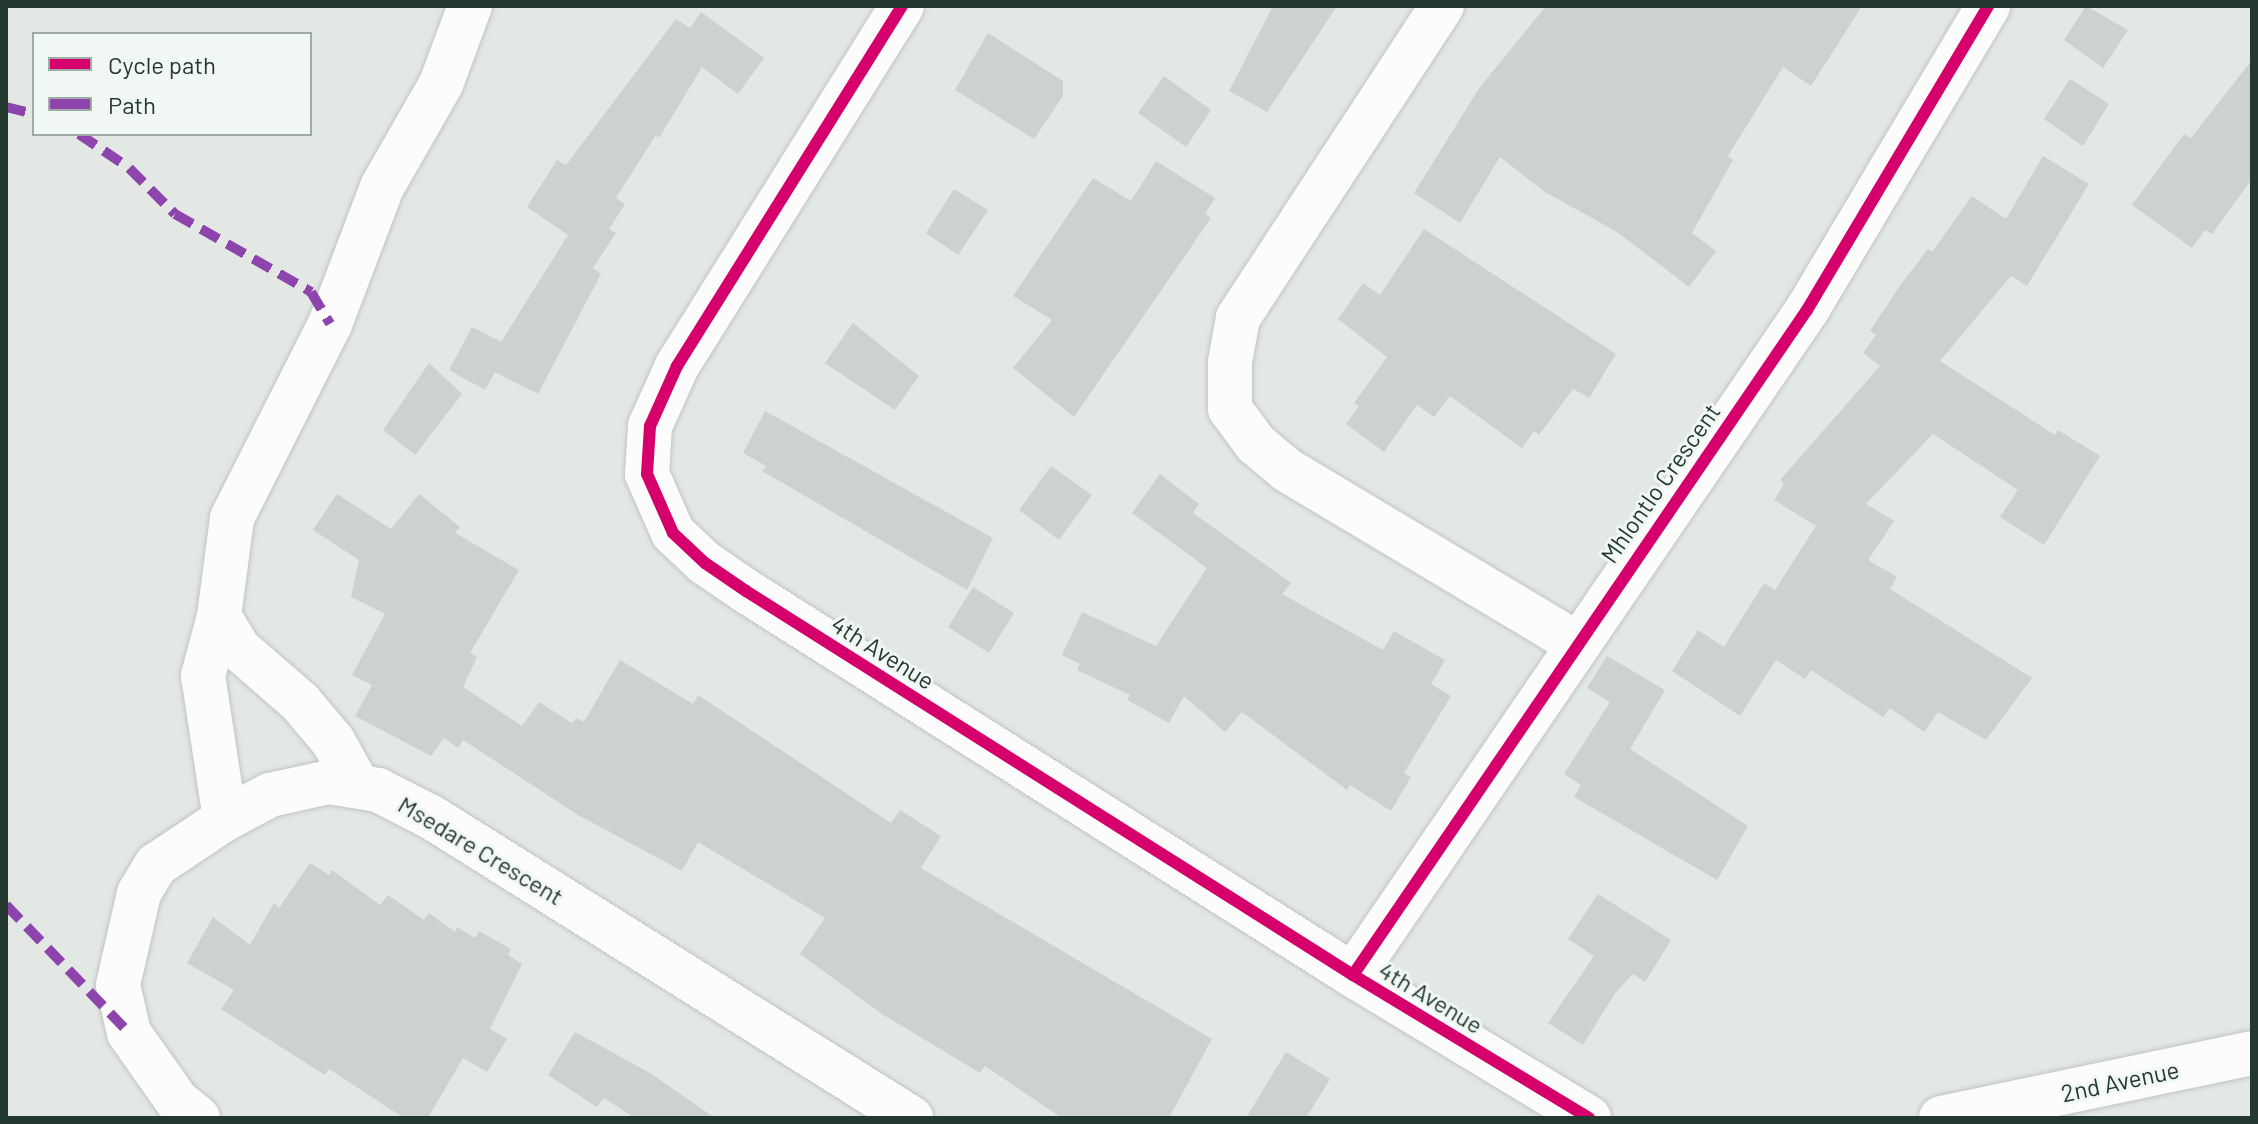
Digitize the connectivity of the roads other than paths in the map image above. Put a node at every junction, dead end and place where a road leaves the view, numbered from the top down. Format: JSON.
{"nodes":[{"id":1,"x":470,"y":6,"type":"edge"},
{"id":2,"x":902,"y":6,"type":"edge"},
{"id":3,"x":1442,"y":6,"type":"edge"},
{"id":4,"x":1988,"y":6,"type":"edge"},
{"id":5,"x":219,"y":616,"type":"junction"},
{"id":6,"x":1576,"y":643,"type":"junction"},
{"id":7,"x":358,"y":786,"type":"junction"},
{"id":8,"x":225,"y":819,"type":"junction"},
{"id":9,"x":1353,"y":975,"type":"junction"},
{"id":10,"x":2252,"y":1053,"type":"edge"},
{"id":11,"x":198,"y":1118,"type":"edge"},
{"id":12,"x":911,"y":1118,"type":"edge"},
{"id":13,"x":1589,"y":1118,"type":"edge"},
{"id":14,"x":1941,"y":1118,"type":"edge"}],
"edges":[{"from":1,"to":5,"type":"street"},
{"from":2,"to":9,"type":"street","name":"4th Avenue"},
{"from":3,"to":6,"type":"street"},
{"from":4,"to":6,"type":"street","name":"Mhlontlo Crescent"},
{"from":5,"to":7,"type":"street"},
{"from":5,"to":8,"type":"street"},
{"from":6,"to":9,"type":"street","name":"Mhlontlo Crescent"},
{"from":7,"to":8,"type":"street","name":"Msedare Crescent"},
{"from":7,"to":12,"type":"street","name":"Msedare Crescent"},
{"from":8,"to":11,"type":"street","name":"Msedare Crescent"},
{"from":9,"to":13,"type":"street","name":"4th Avenue"},
{"from":10,"to":14,"type":"street","name":"2nd Avenue"}]}
